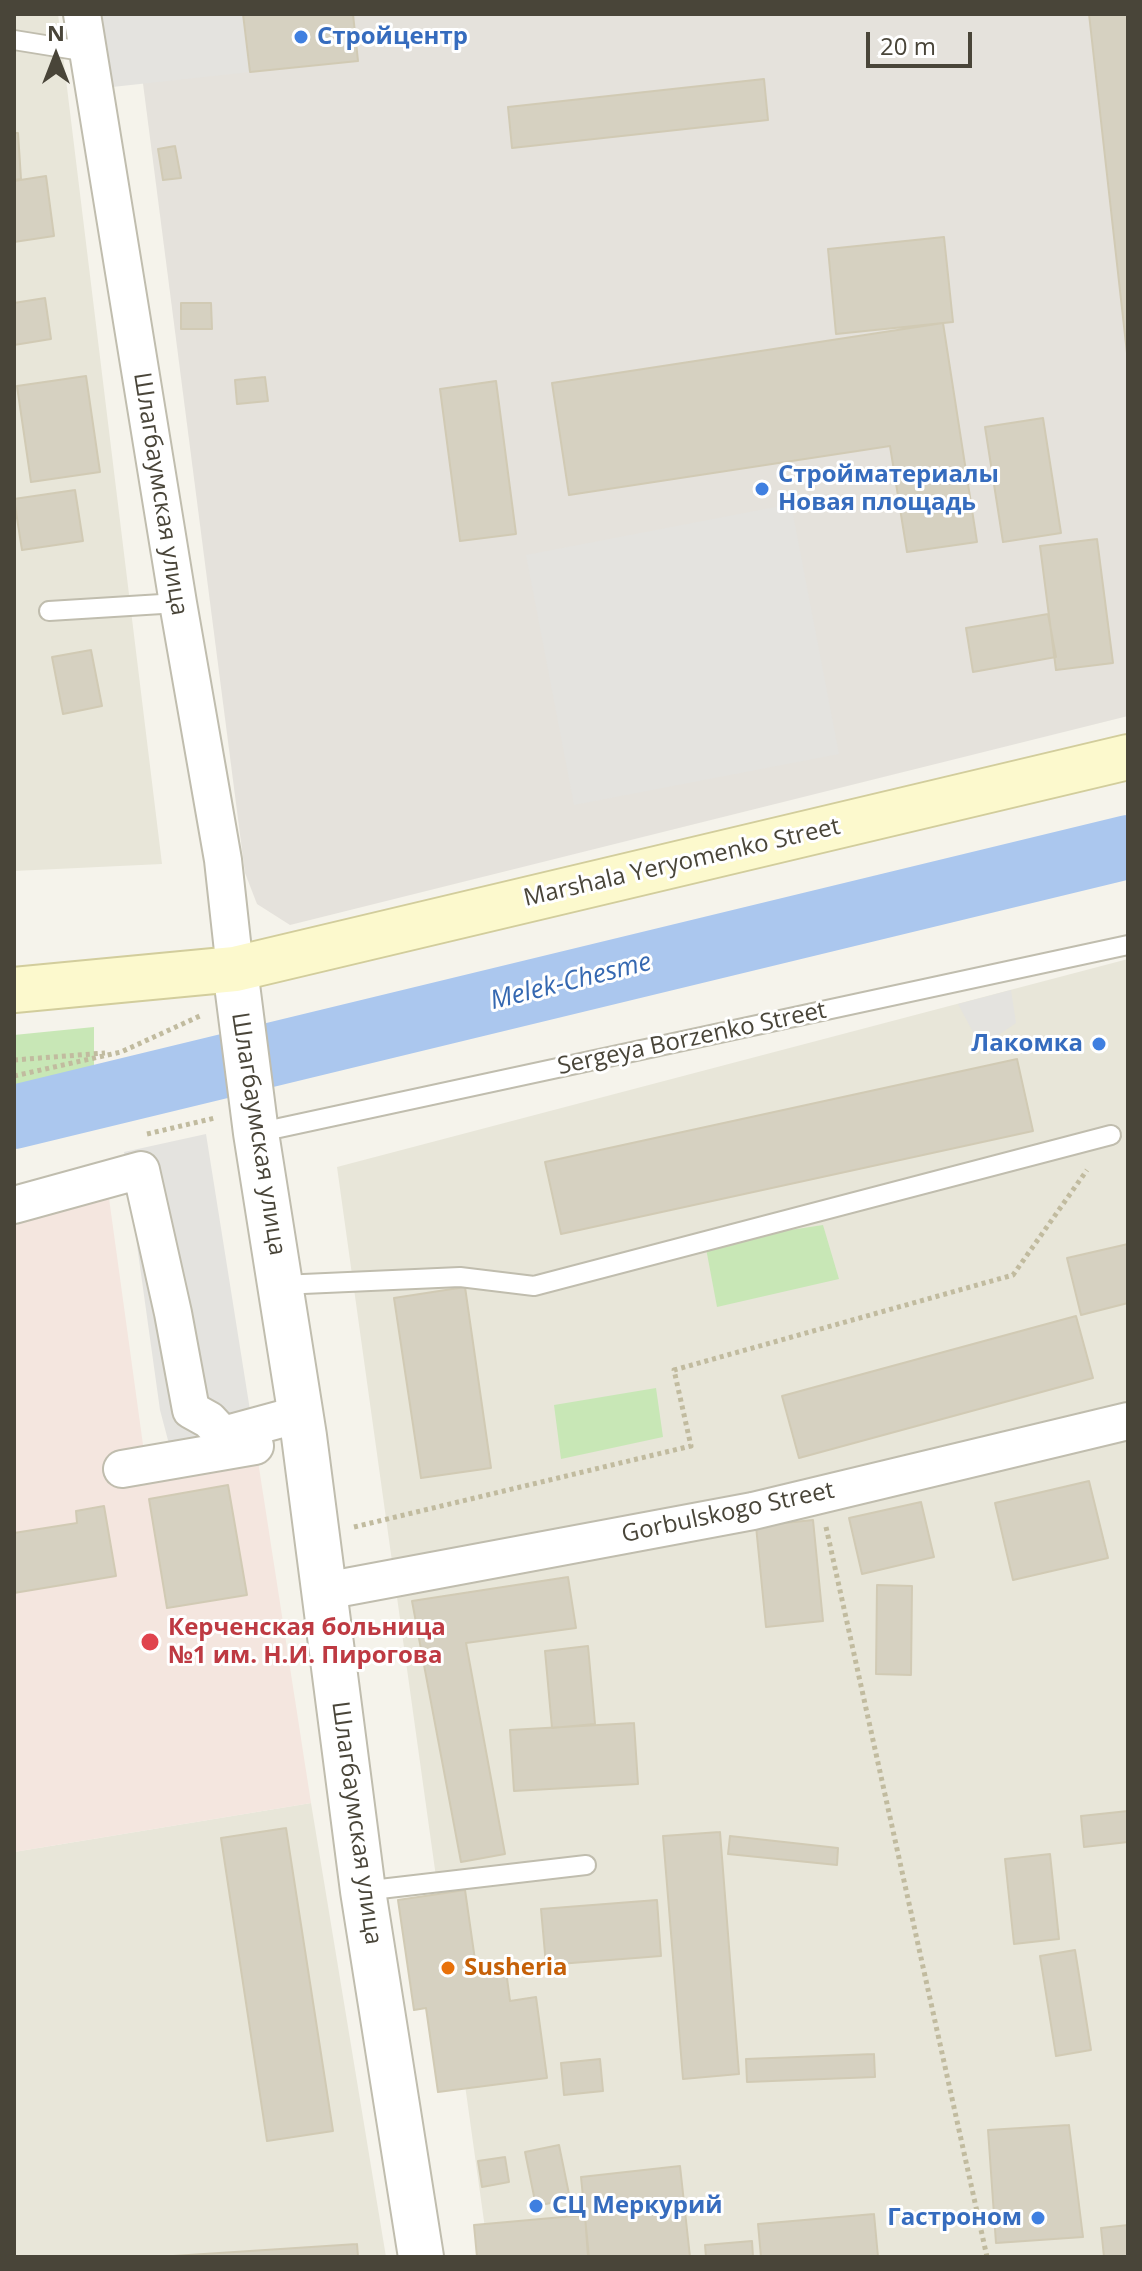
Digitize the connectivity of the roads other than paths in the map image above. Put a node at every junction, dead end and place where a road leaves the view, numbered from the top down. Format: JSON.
{"nodes":[{"id":1,"x":82,"y":14,"type":"edge"},
{"id":2,"x":14,"y":40,"type":"edge"},
{"id":3,"x":88,"y":52,"type":"junction"},
{"id":4,"x":178,"y":603,"type":"junction"},
{"id":5,"x":49,"y":611,"type":"dead end"},
{"id":6,"x":1128,"y":757,"type":"edge"},
{"id":7,"x":1128,"y":945,"type":"edge"},
{"id":8,"x":237,"y":988,"type":"junction"},
{"id":9,"x":14,"y":990,"type":"edge"},
{"id":10,"x":254,"y":1121,"type":"junction"},
{"id":11,"x":1111,"y":1135,"type":"road end"},
{"id":12,"x":14,"y":1205,"type":"edge"},
{"id":13,"x":281,"y":1285,"type":"junction"},
{"id":14,"x":1128,"y":1421,"type":"edge"},
{"id":15,"x":302,"y":1425,"type":"junction"},
{"id":16,"x":224,"y":1443,"type":"junction"},
{"id":17,"x":122,"y":1469,"type":"dead end"},
{"id":18,"x":325,"y":1591,"type":"junction"},
{"id":19,"x":586,"y":1865,"type":"dead end"},
{"id":20,"x":363,"y":1891,"type":"junction"},
{"id":21,"x":421,"y":2257,"type":"edge"}],
"edges":[{"from":1,"to":3,"type":"street","name":"Шлагбаумская улица"},
{"from":2,"to":3,"type":"lane"},
{"from":3,"to":4,"type":"street","name":"Шлагбаумская улица"},
{"from":4,"to":5,"type":"lane"},
{"from":4,"to":8,"type":"street","name":"Шлагбаумская улица"},
{"from":6,"to":8,"type":"main road","name":"Marshala Yeryomenko Street"},
{"from":7,"to":10,"type":"lane","name":"Sergeya Borzenko Street"},
{"from":8,"to":9,"type":"main road","name":"Marshala Yeryomenko Street"},
{"from":8,"to":10,"type":"street","name":"Шлагбаумская улица"},
{"from":10,"to":13,"type":"street","name":"Шлагбаумская улица"},
{"from":11,"to":13,"type":"lane"},
{"from":12,"to":16,"type":"street"},
{"from":13,"to":15,"type":"street","name":"Шлагбаумская улица"},
{"from":14,"to":18,"type":"street","name":"Gorbulskogo Street"},
{"from":15,"to":16,"type":"street"},
{"from":15,"to":18,"type":"street","name":"Шлагбаумская улица"},
{"from":16,"to":17,"type":"street"},
{"from":18,"to":20,"type":"street","name":"Шлагбаумская улица"},
{"from":19,"to":20,"type":"lane"},
{"from":20,"to":21,"type":"street","name":"Шлагбаумская улица"}]}
